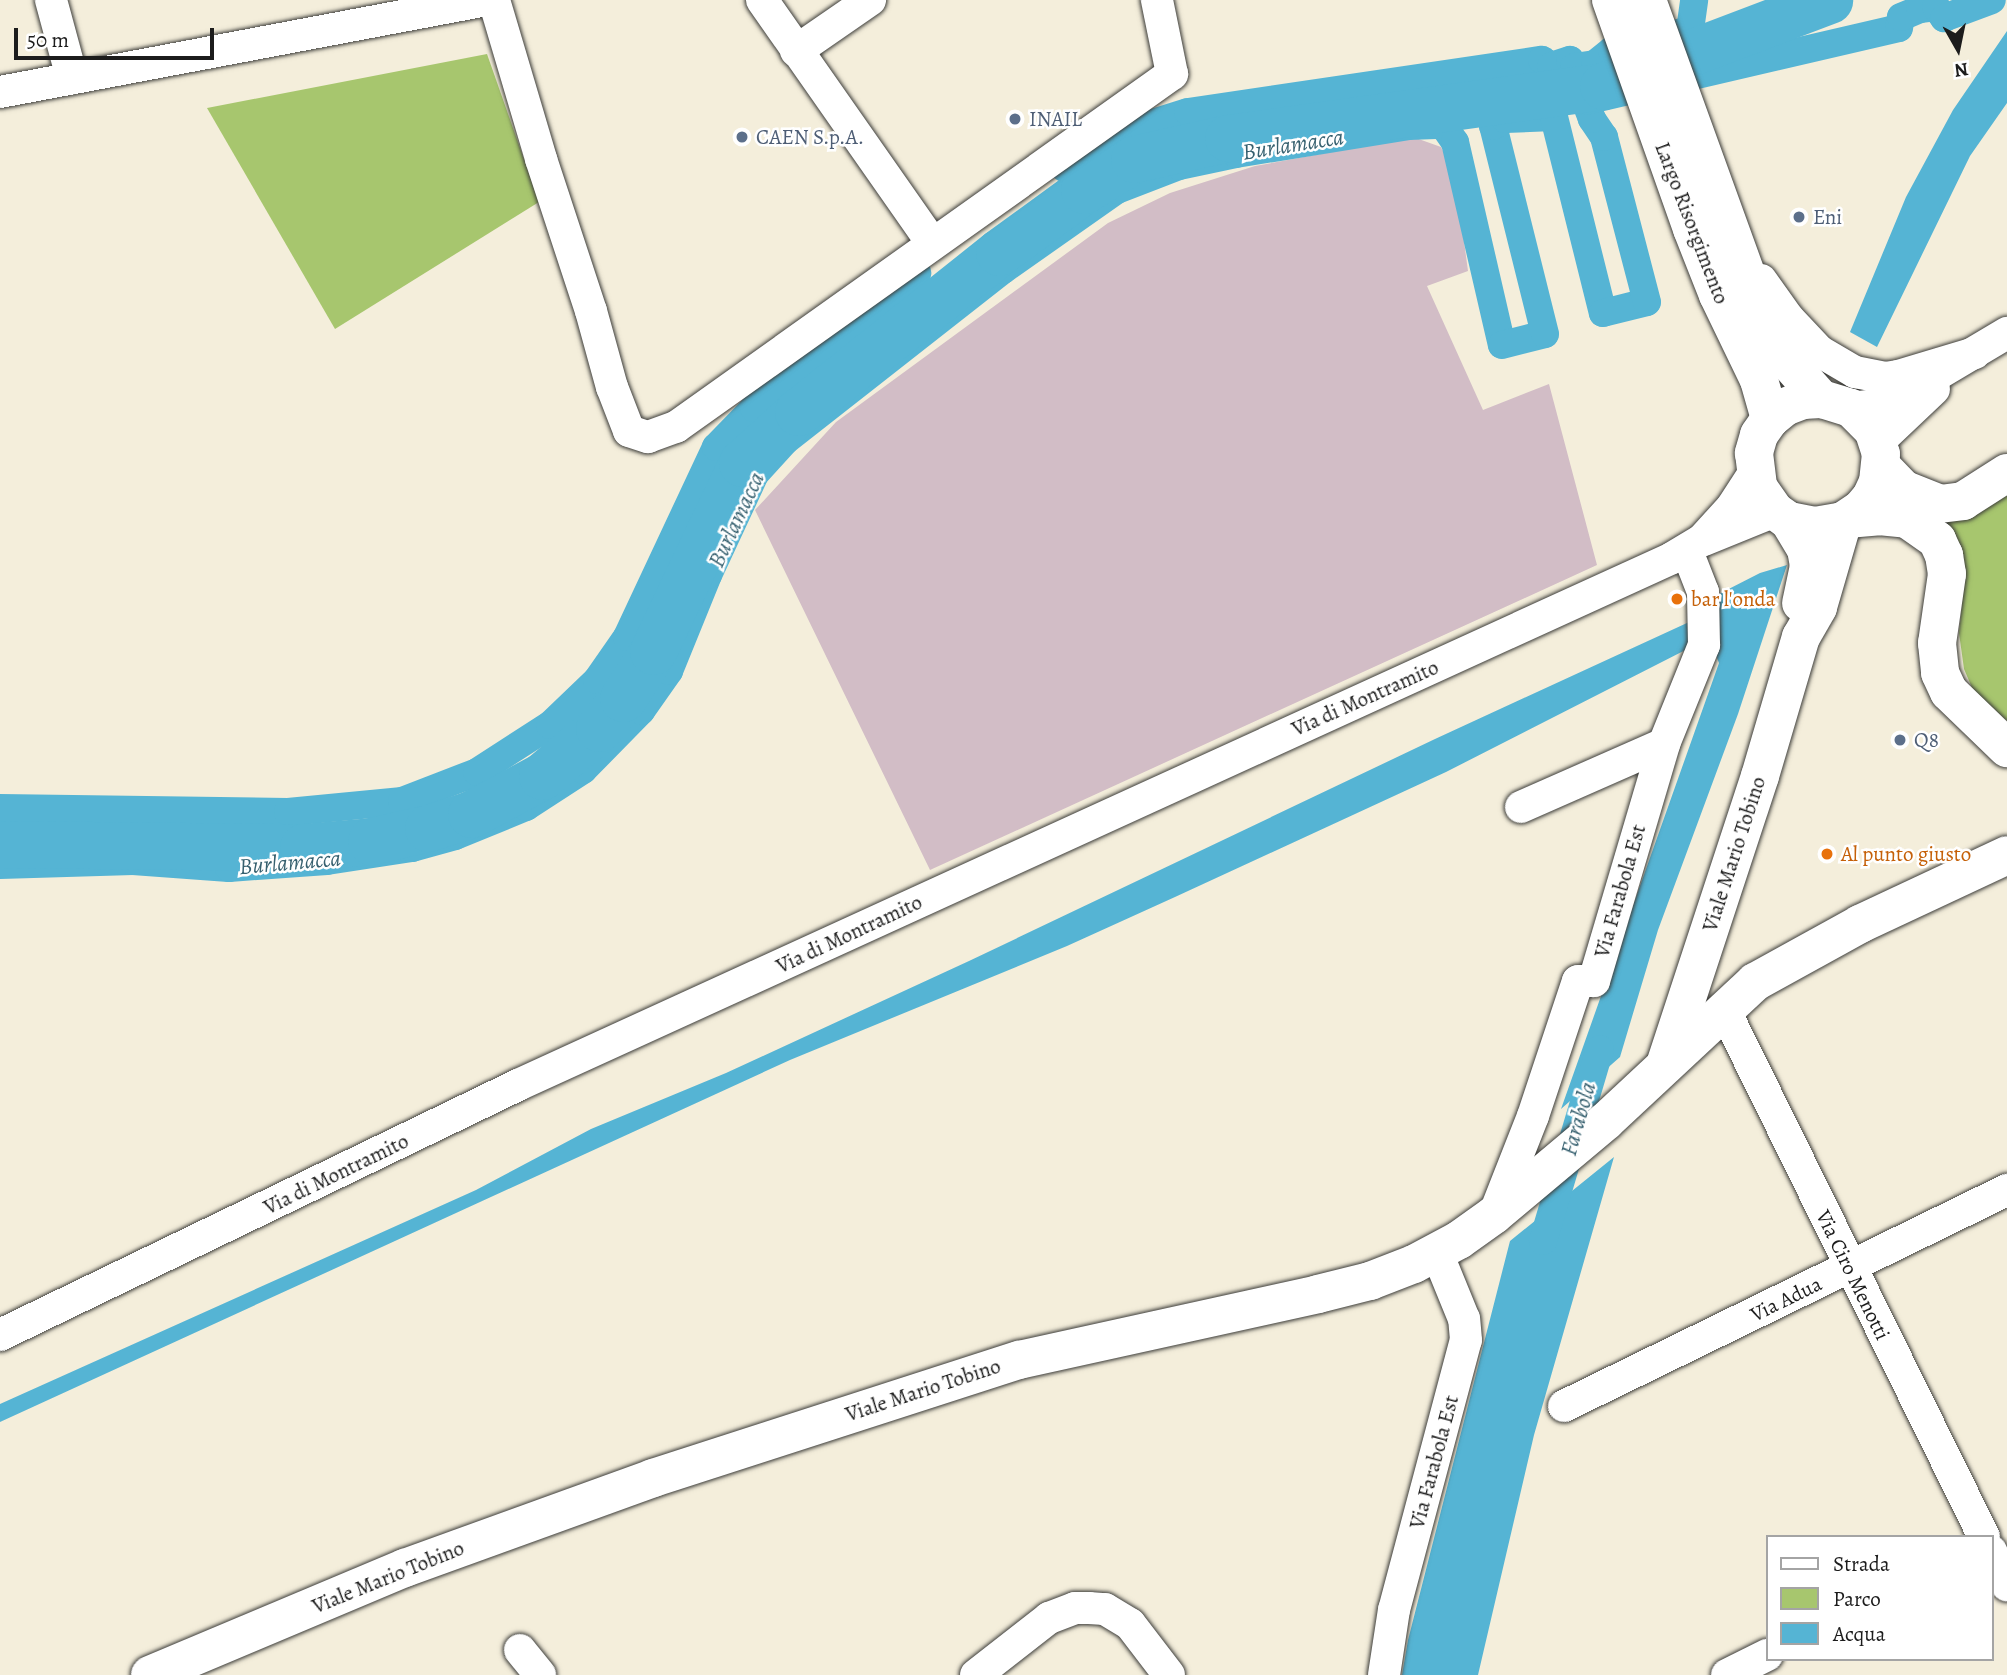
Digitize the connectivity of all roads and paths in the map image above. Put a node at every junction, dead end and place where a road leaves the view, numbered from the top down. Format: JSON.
{"nodes":[{"id":1,"x":51,"y":0,"type":"edge"},
{"id":2,"x":492,"y":0,"type":"edge"},
{"id":3,"x":762,"y":0,"type":"edge"},
{"id":4,"x":870,"y":0,"type":"edge"},
{"id":5,"x":1157,"y":0,"type":"edge"},
{"id":6,"x":1633,"y":9,"type":"edge"},
{"id":7,"x":796,"y":51,"type":"junction"},
{"id":8,"x":72,"y":78,"type":"junction"},
{"id":9,"x":0,"y":92,"type":"edge"},
{"id":10,"x":1667,"y":108,"type":"junction"},
{"id":11,"x":932,"y":243,"type":"junction"},
{"id":12,"x":1737,"y":246,"type":"junction"},
{"id":13,"x":2007,"y":333,"type":"edge"},
{"id":14,"x":1975,"y":354,"type":"junction"},
{"id":15,"x":1836,"y":404,"type":"junction"},
{"id":16,"x":1770,"y":419,"type":"junction"},
{"id":17,"x":1879,"y":454,"type":"junction"},
{"id":18,"x":1754,"y":473,"type":"junction"},
{"id":19,"x":2007,"y":473,"type":"edge"},
{"id":20,"x":1782,"y":516,"type":"junction"},
{"id":21,"x":1845,"y":520,"type":"junction"},
{"id":22,"x":1695,"y":545,"type":"junction"},
{"id":23,"x":1801,"y":637,"type":"junction"},
{"id":24,"x":1664,"y":744,"type":"junction"},
{"id":25,"x":2007,"y":748,"type":"edge"},
{"id":26,"x":1521,"y":807,"type":"dead end"},
{"id":27,"x":2007,"y":855,"type":"edge"},
{"id":28,"x":1725,"y":1011,"type":"junction"},
{"id":29,"x":1663,"y":1070,"type":"junction"},
{"id":30,"x":2007,"y":1190,"type":"edge"},
{"id":31,"x":1494,"y":1214,"type":"junction"},
{"id":32,"x":1437,"y":1253,"type":"junction"},
{"id":33,"x":1849,"y":1268,"type":"junction"},
{"id":34,"x":0,"y":1335,"type":"edge"},
{"id":35,"x":1564,"y":1406,"type":"dead end"},
{"id":36,"x":1983,"y":1535,"type":"edge"},
{"id":37,"x":1993,"y":1555,"type":"edge"},
{"id":38,"x":2007,"y":1585,"type":"edge"},
{"id":39,"x":520,"y":1650,"type":"dead end"},
{"id":40,"x":1766,"y":1656,"type":"edge"},
{"id":41,"x":150,"y":1675,"type":"edge"},
{"id":42,"x":540,"y":1675,"type":"edge"},
{"id":43,"x":976,"y":1675,"type":"edge"},
{"id":44,"x":1169,"y":1675,"type":"edge"},
{"id":45,"x":1384,"y":1675,"type":"edge"},
{"id":46,"x":1727,"y":1675,"type":"edge"}],
"edges":[{"from":1,"to":8,"type":"street"},
{"from":2,"to":8,"type":"street"},
{"from":2,"to":11,"type":"street"},
{"from":3,"to":7,"type":"street"},
{"from":4,"to":7,"type":"street"},
{"from":5,"to":11,"type":"street"},
{"from":6,"to":10,"type":"main road","name":"Largo Risorgimento"},
{"from":7,"to":11,"type":"street"},
{"from":8,"to":9,"type":"street"},
{"from":10,"to":12,"type":"main road","name":"Largo Risorgimento"},
{"from":10,"to":16,"type":"main road","name":"Largo Risorgimento"},
{"from":12,"to":14,"type":"street","name":"Largo Risorgimento"},
{"from":12,"to":15,"type":"main road","name":"Largo Risorgimento"},
{"from":13,"to":14,"type":"street","name":"Largo Risorgimento"},
{"from":14,"to":15,"type":"street","name":"Largo Risorgimento"},
{"from":14,"to":17,"type":"street","name":"Largo Risorgimento"},
{"from":15,"to":16,"type":"main road"},
{"from":15,"to":17,"type":"main road"},
{"from":16,"to":18,"type":"main road"},
{"from":17,"to":19,"type":"main road"},
{"from":17,"to":21,"type":"main road"},
{"from":18,"to":20,"type":"main road"},
{"from":18,"to":22,"type":"street","name":"Via di Montramito"},
{"from":20,"to":21,"type":"main road"},
{"from":20,"to":22,"type":"street","name":"Via di Montramito"},
{"from":20,"to":23,"type":"main road","name":"Viale Mario Tobino"},
{"from":21,"to":23,"type":"main road","name":"Viale Mario Tobino"},
{"from":21,"to":25,"type":"main road"},
{"from":22,"to":24,"type":"street","name":"Via Farabola Est"},
{"from":22,"to":34,"type":"street","name":"Via di Montramito"},
{"from":23,"to":29,"type":"main road","name":"Viale Mario Tobino"},
{"from":24,"to":26,"type":"street"},
{"from":24,"to":31,"type":"street","name":"Via Farabola Est"},
{"from":27,"to":28,"type":"main road","name":"Viale Mario Tobino"},
{"from":28,"to":29,"type":"main road","name":"Viale Mario Tobino"},
{"from":28,"to":33,"type":"street","name":"Via Ciro Menotti"},
{"from":29,"to":31,"type":"main road","name":"Viale Mario Tobino"},
{"from":30,"to":33,"type":"street","name":"Via Adua"},
{"from":31,"to":32,"type":"main road","name":"Viale Mario Tobino"},
{"from":32,"to":41,"type":"main road","name":"Viale Mario Tobino"},
{"from":32,"to":45,"type":"street","name":"Via Farabola Est"},
{"from":33,"to":35,"type":"street","name":"Via Adua"},
{"from":33,"to":36,"type":"street","name":"Via Ciro Menotti"},
{"from":37,"to":38,"type":"street"},
{"from":39,"to":42,"type":"street"},
{"from":40,"to":46,"type":"street"},
{"from":43,"to":44,"type":"street"}]}
